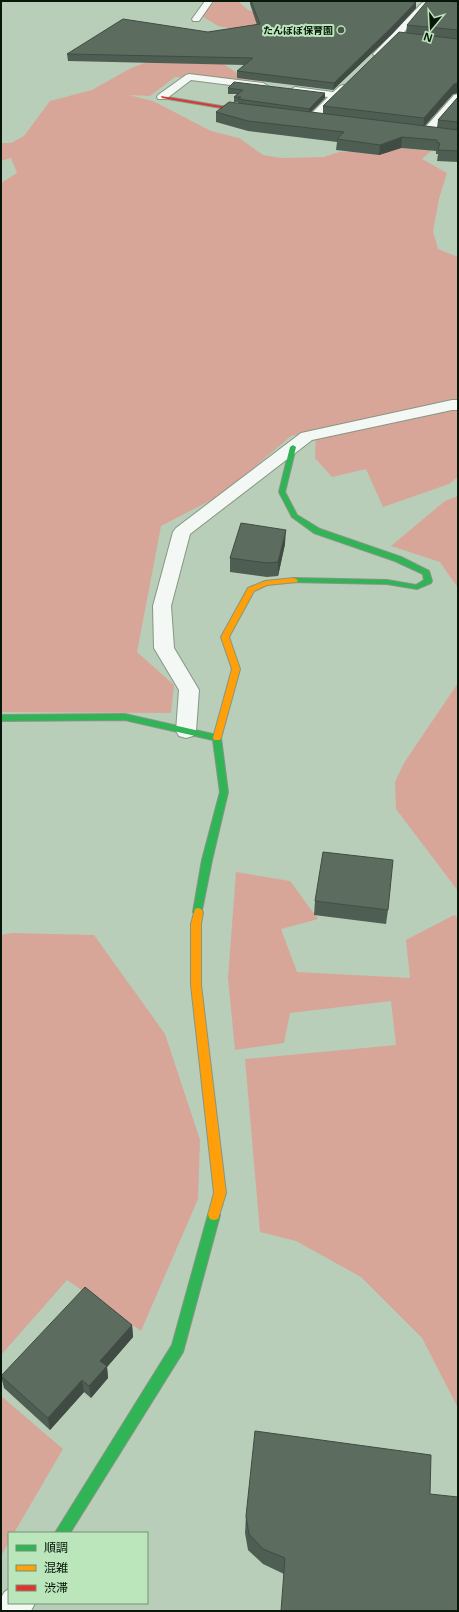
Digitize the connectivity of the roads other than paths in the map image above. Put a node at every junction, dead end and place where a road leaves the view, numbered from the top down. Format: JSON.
{"nodes":[{"id":1,"x":209,"y":1,"type":"edge"},
{"id":2,"x":411,"y":4,"type":"edge"},
{"id":3,"x":196,"y":19,"type":"dead end"},
{"id":4,"x":374,"y":58,"type":"edge"},
{"id":5,"x":352,"y":80,"type":"edge"},
{"id":6,"x":336,"y":96,"type":"junction"},
{"id":7,"x":162,"y":97,"type":"joint"},
{"id":8,"x":458,"y":97,"type":"edge"},
{"id":9,"x":257,"y":112,"type":"edge"},
{"id":10,"x":307,"y":119,"type":"joint"},
{"id":11,"x":327,"y":121,"type":"edge"},
{"id":12,"x":422,"y":133,"type":"joint"},
{"id":13,"x":439,"y":135,"type":"edge"},
{"id":14,"x":458,"y":406,"type":"edge"},
{"id":15,"x":293,"y":447,"type":"junction"},
{"id":16,"x":1,"y":718,"type":"edge"},
{"id":17,"x":186,"y":731,"type":"junction"},
{"id":18,"x":216,"y":738,"type":"junction"},
{"id":19,"x":63,"y":1532,"type":"edge"}],
"edges":[{"from":1,"to":3,"type":"street"},
{"from":2,"to":4,"type":"street"},
{"from":5,"to":6,"type":"street"},
{"from":6,"to":7,"type":"street"},
{"from":6,"to":10,"type":"street"},
{"from":7,"to":9,"type":"street"},
{"from":8,"to":12,"type":"street"},
{"from":10,"to":11,"type":"street"},
{"from":12,"to":13,"type":"street"},
{"from":14,"to":15,"type":"street"},
{"from":15,"to":17,"type":"street"},
{"from":15,"to":18,"type":"street"},
{"from":16,"to":17,"type":"street"},
{"from":17,"to":18,"type":"street"},
{"from":18,"to":19,"type":"street"}]}
